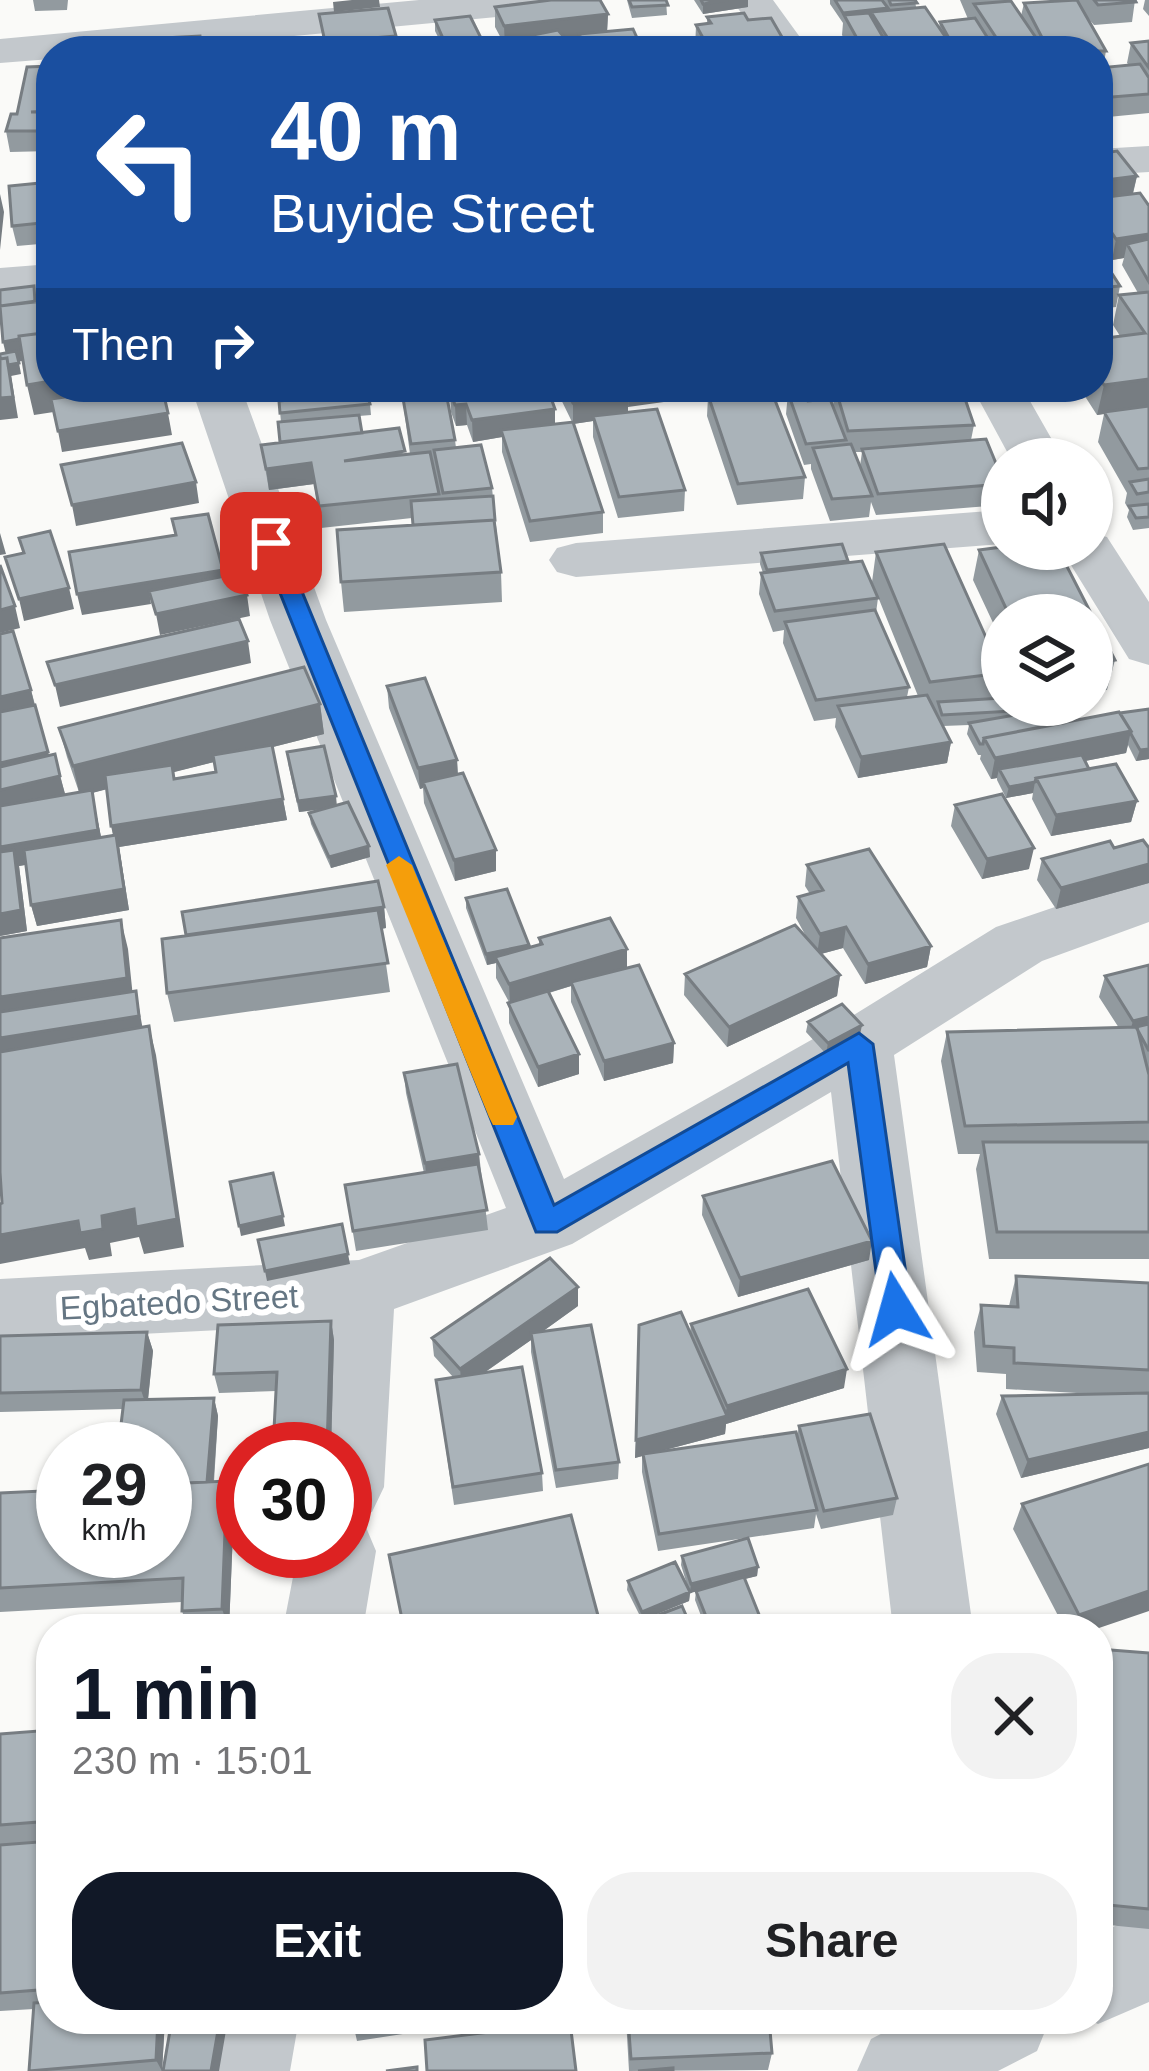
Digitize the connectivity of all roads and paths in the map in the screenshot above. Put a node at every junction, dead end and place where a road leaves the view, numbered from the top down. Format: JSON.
{"nodes":[{"id":1,"x":551,"y":0,"type":"edge"},
{"id":2,"x":752,"y":0,"type":"edge"},
{"id":3,"x":204,"y":15,"type":"edge"},
{"id":4,"x":142,"y":36,"type":"edge"},
{"id":5,"x":778,"y":36,"type":"edge"},
{"id":6,"x":36,"y":49,"type":"edge"},
{"id":7,"x":0,"y":51,"type":"edge"},
{"id":8,"x":1149,"y":159,"type":"edge"},
{"id":9,"x":1113,"y":161,"type":"edge"},
{"id":10,"x":36,"y":279,"type":"edge"},
{"id":11,"x":0,"y":282,"type":"edge"},
{"id":12,"x":221,"y":402,"type":"edge"},
{"id":13,"x":1005,"y":402,"type":"edge"},
{"id":14,"x":1025,"y":438,"type":"edge"},
{"id":15,"x":981,"y":529,"type":"edge"},
{"id":16,"x":576,"y":560,"type":"dead end"},
{"id":17,"x":1101,"y":570,"type":"edge"},
{"id":18,"x":1149,"y":646,"type":"edge"},
{"id":19,"x":1149,"y":898,"type":"edge"},
{"id":20,"x":859,"y":1044,"type":"junction"},
{"id":21,"x":547,"y":1223,"type":"junction"},
{"id":22,"x":359,"y":1291,"type":"junction"},
{"id":23,"x":0,"y":1310,"type":"edge"},
{"id":24,"x":350,"y":1422,"type":"edge"},
{"id":25,"x":332,"y":1578,"type":"edge"},
{"id":26,"x":326,"y":1614,"type":"edge"},
{"id":27,"x":931,"y":1614,"type":"edge"},
{"id":28,"x":1149,"y":1956,"type":"edge"},
{"id":29,"x":1113,"y":1972,"type":"edge"},
{"id":30,"x":251,"y":2034,"type":"edge"},
{"id":31,"x":969,"y":2034,"type":"edge"},
{"id":32,"x":244,"y":2071,"type":"edge"},
{"id":33,"x":903,"y":2071,"type":"edge"}],
"edges":[{"from":1,"to":3,"type":"street"},
{"from":2,"to":5,"type":"street"},
{"from":3,"to":4,"type":"street"},
{"from":6,"to":7,"type":"street"},
{"from":8,"to":9,"type":"street"},
{"from":10,"to":11,"type":"street"},
{"from":12,"to":21,"type":"street"},
{"from":13,"to":14,"type":"street"},
{"from":15,"to":16,"type":"street"},
{"from":17,"to":18,"type":"street"},
{"from":19,"to":20,"type":"street","name":"Egbatedo Street"},
{"from":20,"to":21,"type":"street","name":"Egbatedo Street"},
{"from":20,"to":27,"type":"street"},
{"from":21,"to":22,"type":"street","name":"Egbatedo Street"},
{"from":22,"to":23,"type":"street","name":"Egbatedo Street"},
{"from":22,"to":24,"type":"street"},
{"from":25,"to":26,"type":"street"},
{"from":28,"to":29,"type":"street"},
{"from":30,"to":32,"type":"street"},
{"from":31,"to":33,"type":"street"}]}
